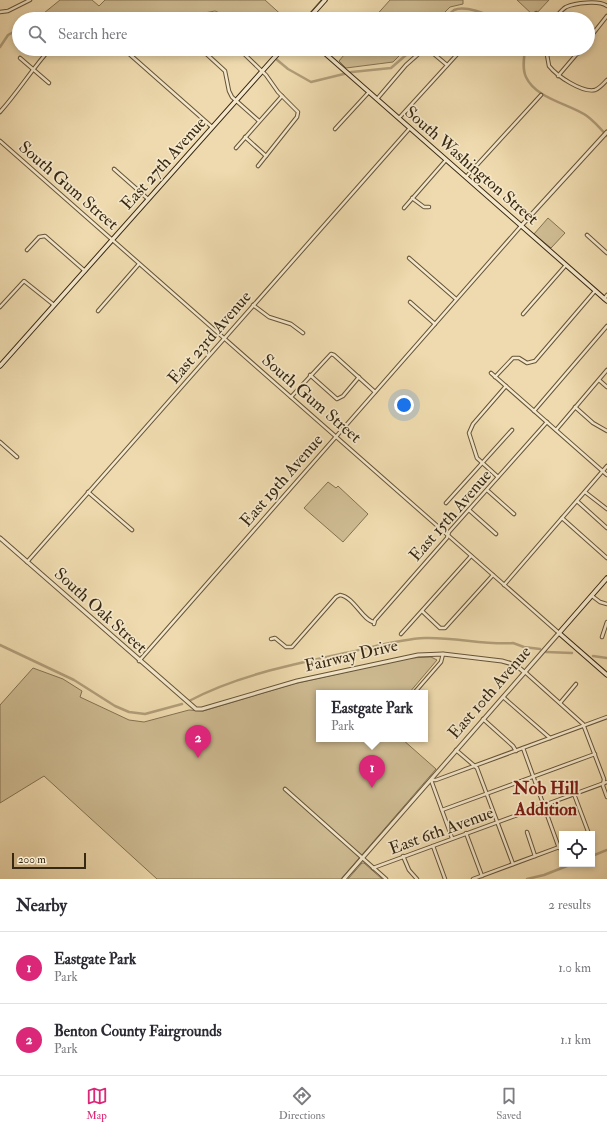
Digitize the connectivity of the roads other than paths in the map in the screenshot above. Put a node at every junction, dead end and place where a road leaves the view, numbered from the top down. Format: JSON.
{"nodes":[{"id":1,"x":30,"y":0,"type":"edge"},
{"id":2,"x":325,"y":0,"type":"edge"},
{"id":3,"x":607,"y":6,"type":"edge"},
{"id":4,"x":0,"y":12,"type":"edge"},
{"id":5,"x":314,"y":12,"type":"edge"},
{"id":6,"x":560,"y":12,"type":"edge"},
{"id":7,"x":607,"y":16,"type":"edge"},
{"id":8,"x":595,"y":31,"type":"edge"},
{"id":9,"x":44,"y":56,"type":"edge"},
{"id":10,"x":132,"y":56,"type":"edge"},
{"id":11,"x":208,"y":56,"type":"edge"},
{"id":12,"x":247,"y":56,"type":"edge"},
{"id":13,"x":276,"y":56,"type":"edge"},
{"id":14,"x":328,"y":56,"type":"edge"},
{"id":15,"x":417,"y":56,"type":"edge"},
{"id":16,"x":436,"y":56,"type":"edge"},
{"id":17,"x":455,"y":56,"type":"edge"},
{"id":18,"x":547,"y":56,"type":"edge"},
{"id":19,"x":575,"y":56,"type":"edge"},
{"id":20,"x":20,"y":58,"type":"dead end"},
{"id":21,"x":447,"y":65,"type":"junction"},
{"id":22,"x":32,"y":69,"type":"junction"},
{"id":23,"x":262,"y":71,"type":"junction"},
{"id":24,"x":558,"y":76,"type":"junction"},
{"id":25,"x":607,"y":80,"type":"edge"},
{"id":26,"x":49,"y":83,"type":"dead end"},
{"id":27,"x":369,"y":92,"type":"junction"},
{"id":28,"x":541,"y":95,"type":"dead end"},
{"id":29,"x":282,"y":96,"type":"junction"},
{"id":30,"x":377,"y":99,"type":"junction"},
{"id":31,"x":236,"y":100,"type":"junction"},
{"id":32,"x":302,"y":106,"type":"dead end"},
{"id":33,"x":298,"y":111,"type":"junction"},
{"id":34,"x":0,"y":112,"type":"edge"},
{"id":35,"x":399,"y":118,"type":"junction"},
{"id":36,"x":260,"y":121,"type":"junction"},
{"id":37,"x":212,"y":127,"type":"junction"},
{"id":38,"x":410,"y":128,"type":"junction"},
{"id":39,"x":335,"y":129,"type":"dead end"},
{"id":40,"x":606,"y":134,"type":"edge"},
{"id":41,"x":245,"y":137,"type":"junction"},
{"id":42,"x":0,"y":141,"type":"edge"},
{"id":43,"x":236,"y":148,"type":"dead end"},
{"id":44,"x":266,"y":156,"type":"junction"},
{"id":45,"x":446,"y":160,"type":"junction"},
{"id":46,"x":258,"y":166,"type":"dead end"},
{"id":47,"x":114,"y":169,"type":"dead end"},
{"id":48,"x":466,"y":177,"type":"junction"},
{"id":49,"x":412,"y":198,"type":"junction"},
{"id":50,"x":148,"y":199,"type":"junction"},
{"id":51,"x":429,"y":207,"type":"dead end"},
{"id":52,"x":404,"y":208,"type":"dead end"},
{"id":53,"x":521,"y":226,"type":"junction"},
{"id":54,"x":587,"y":235,"type":"dead end"},
{"id":55,"x":112,"y":240,"type":"junction"},
{"id":56,"x":27,"y":250,"type":"dead end"},
{"id":57,"x":607,"y":252,"type":"edge"},
{"id":58,"x":409,"y":258,"type":"dead end"},
{"id":59,"x":139,"y":264,"type":"junction"},
{"id":60,"x":566,"y":265,"type":"junction"},
{"id":61,"x":85,"y":271,"type":"junction"},
{"id":62,"x":595,"y":291,"type":"junction"},
{"id":63,"x":606,"y":298,"type":"edge"},
{"id":64,"x":456,"y":299,"type":"junction"},
{"id":65,"x":410,"y":302,"type":"dead end"},
{"id":66,"x":54,"y":305,"type":"junction"},
{"id":67,"x":253,"y":305,"type":"junction"},
{"id":68,"x":0,"y":307,"type":"edge"},
{"id":69,"x":98,"y":311,"type":"dead end"},
{"id":70,"x":523,"y":314,"type":"dead end"},
{"id":71,"x":435,"y":324,"type":"junction"},
{"id":72,"x":607,"y":326,"type":"edge"},
{"id":73,"x":304,"y":333,"type":"dead end"},
{"id":74,"x":224,"y":338,"type":"junction"},
{"id":75,"x":0,"y":366,"type":"edge"},
{"id":76,"x":607,"y":370,"type":"edge"},
{"id":77,"x":491,"y":373,"type":"dead end"},
{"id":78,"x":310,"y":375,"type":"junction"},
{"id":79,"x":495,"y":376,"type":"junction"},
{"id":80,"x":359,"y":377,"type":"junction"},
{"id":81,"x":599,"y":380,"type":"junction"},
{"id":82,"x":506,"y":386,"type":"junction"},
{"id":83,"x":607,"y":387,"type":"edge"},
{"id":84,"x":375,"y":392,"type":"junction"},
{"id":85,"x":291,"y":397,"type":"junction"},
{"id":86,"x":575,"y":407,"type":"junction"},
{"id":87,"x":534,"y":411,"type":"junction"},
{"id":88,"x":547,"y":422,"type":"junction"},
{"id":89,"x":512,"y":430,"type":"dead end"},
{"id":90,"x":556,"y":430,"type":"junction"},
{"id":91,"x":607,"y":431,"type":"edge"},
{"id":92,"x":336,"y":436,"type":"junction"},
{"id":93,"x":0,"y":442,"type":"edge"},
{"id":94,"x":17,"y":456,"type":"dead end"},
{"id":95,"x":482,"y":462,"type":"junction"},
{"id":96,"x":607,"y":466,"type":"edge"},
{"id":97,"x":602,"y":471,"type":"junction"},
{"id":98,"x":607,"y":475,"type":"edge"},
{"id":99,"x":498,"y":477,"type":"junction"},
{"id":100,"x":487,"y":490,"type":"junction"},
{"id":101,"x":88,"y":492,"type":"junction"},
{"id":102,"x":585,"y":492,"type":"junction"},
{"id":103,"x":576,"y":501,"type":"junction"},
{"id":104,"x":446,"y":503,"type":"dead end"},
{"id":105,"x":607,"y":509,"type":"edge"},
{"id":106,"x":469,"y":510,"type":"junction"},
{"id":107,"x":514,"y":514,"type":"dead end"},
{"id":108,"x":562,"y":518,"type":"junction"},
{"id":109,"x":607,"y":528,"type":"edge"},
{"id":110,"x":132,"y":530,"type":"dead end"},
{"id":111,"x":496,"y":534,"type":"dead end"},
{"id":112,"x":448,"y":535,"type":"junction"},
{"id":113,"x":0,"y":538,"type":"edge"},
{"id":114,"x":607,"y":552,"type":"edge"},
{"id":115,"x":471,"y":556,"type":"junction"},
{"id":116,"x":604,"y":556,"type":"junction"},
{"id":117,"x":607,"y":558,"type":"edge"},
{"id":118,"x":27,"y":562,"type":"junction"},
{"id":119,"x":493,"y":575,"type":"junction"},
{"id":120,"x":607,"y":578,"type":"edge"},
{"id":121,"x":504,"y":585,"type":"junction"},
{"id":122,"x":592,"y":595,"type":"junction"},
{"id":123,"x":607,"y":604,"type":"edge"},
{"id":124,"x":422,"y":611,"type":"junction"},
{"id":125,"x":607,"y":622,"type":"edge"},
{"id":126,"x":559,"y":633,"type":"junction"},
{"id":127,"x":401,"y":634,"type":"dead end"},
{"id":128,"x":602,"y":637,"type":"dead end"},
{"id":129,"x":271,"y":639,"type":"dead end"},
{"id":130,"x":443,"y":654,"type":"junction"},
{"id":131,"x":139,"y":661,"type":"junction"},
{"id":132,"x":524,"y":672,"type":"junction"},
{"id":133,"x":607,"y":675,"type":"edge"},
{"id":134,"x":576,"y":684,"type":"dead end"},
{"id":135,"x":417,"y":690,"type":"edge"},
{"id":136,"x":503,"y":697,"type":"junction"},
{"id":137,"x":186,"y":702,"type":"joint"},
{"id":138,"x":560,"y":703,"type":"junction"},
{"id":139,"x":607,"y":717,"type":"edge"},
{"id":140,"x":483,"y":719,"type":"junction"},
{"id":141,"x":584,"y":726,"type":"junction"},
{"id":142,"x":550,"y":738,"type":"junction"},
{"id":143,"x":522,"y":748,"type":"junction"},
{"id":144,"x":456,"y":750,"type":"junction"},
{"id":145,"x":516,"y":750,"type":"junction"},
{"id":146,"x":595,"y":754,"type":"junction"},
{"id":147,"x":475,"y":765,"type":"junction"},
{"id":148,"x":533,"y":777,"type":"junction"},
{"id":149,"x":431,"y":780,"type":"junction"},
{"id":150,"x":605,"y":782,"type":"edge"},
{"id":151,"x":285,"y":789,"type":"dead end"},
{"id":152,"x":487,"y":794,"type":"junction"},
{"id":153,"x":574,"y":794,"type":"junction"},
{"id":154,"x":607,"y":797,"type":"edge"},
{"id":155,"x":543,"y":805,"type":"junction"},
{"id":156,"x":442,"y":810,"type":"junction"},
{"id":157,"x":497,"y":822,"type":"junction"},
{"id":158,"x":588,"y":831,"type":"edge"},
{"id":159,"x":527,"y":832,"type":"dead end"},
{"id":160,"x":466,"y":833,"type":"junction"},
{"id":161,"x":452,"y":838,"type":"junction"},
{"id":162,"x":559,"y":845,"type":"edge"},
{"id":163,"x":433,"y":846,"type":"junction"},
{"id":164,"x":559,"y":847,"type":"edge"},
{"id":165,"x":403,"y":856,"type":"junction"},
{"id":166,"x":535,"y":856,"type":"junction"},
{"id":167,"x":362,"y":858,"type":"junction"},
{"id":168,"x":513,"y":864,"type":"junction"},
{"id":169,"x":373,"y":868,"type":"junction"},
{"id":170,"x":482,"y":876,"type":"junction"},
{"id":171,"x":344,"y":879,"type":"edge"},
{"id":172,"x":386,"y":879,"type":"edge"},
{"id":173,"x":417,"y":879,"type":"edge"},
{"id":174,"x":445,"y":879,"type":"edge"},
{"id":175,"x":473,"y":879,"type":"edge"}],
"edges":[{"from":1,"to":4,"type":"street"},
{"from":2,"to":5,"type":"main road"},
{"from":3,"to":6,"type":"street"},
{"from":7,"to":8,"type":"street"},
{"from":9,"to":22,"type":"street"},
{"from":10,"to":37,"type":"street"},
{"from":11,"to":31,"type":"street"},
{"from":12,"to":23,"type":"street"},
{"from":13,"to":23,"type":"main road","name":"East 27th Avenue"},
{"from":14,"to":27,"type":"main road","name":"South Washington Street"},
{"from":15,"to":30,"type":"street"},
{"from":16,"to":21,"type":"street"},
{"from":17,"to":21,"type":"street"},
{"from":18,"to":24,"type":"street"},
{"from":19,"to":24,"type":"street"},
{"from":20,"to":22,"type":"street"},
{"from":21,"to":35,"type":"street"},
{"from":22,"to":26,"type":"street"},
{"from":22,"to":34,"type":"street"},
{"from":23,"to":29,"type":"street"},
{"from":23,"to":31,"type":"main road","name":"East 27th Avenue"},
{"from":24,"to":25,"type":"street"},
{"from":27,"to":30,"type":"main road","name":"South Washington Street"},
{"from":27,"to":39,"type":"street"},
{"from":28,"to":48,"type":"street"},
{"from":29,"to":33,"type":"street"},
{"from":29,"to":36,"type":"street"},
{"from":30,"to":35,"type":"main road","name":"South Washington Street"},
{"from":31,"to":36,"type":"street"},
{"from":31,"to":37,"type":"main road","name":"East 27th Avenue"},
{"from":32,"to":33,"type":"street"},
{"from":33,"to":44,"type":"street"},
{"from":35,"to":38,"type":"main road","name":"South Washington Street"},
{"from":36,"to":41,"type":"street"},
{"from":37,"to":50,"type":"main road","name":"East 27th Avenue"},
{"from":38,"to":45,"type":"main road","name":"South Washington Street"},
{"from":38,"to":67,"type":"street","name":"East 23rd Avenue"},
{"from":40,"to":53,"type":"street"},
{"from":41,"to":43,"type":"street"},
{"from":41,"to":44,"type":"street"},
{"from":42,"to":55,"type":"street","name":"South Gum Street"},
{"from":44,"to":46,"type":"street"},
{"from":45,"to":48,"type":"main road","name":"South Washington Street"},
{"from":45,"to":49,"type":"street"},
{"from":47,"to":50,"type":"street"},
{"from":48,"to":53,"type":"main road","name":"South Washington Street"},
{"from":49,"to":51,"type":"street"},
{"from":49,"to":52,"type":"street"},
{"from":50,"to":55,"type":"main road","name":"East 27th Avenue"},
{"from":53,"to":60,"type":"main road","name":"South Washington Street"},
{"from":53,"to":64,"type":"street","name":"East 19th Avenue"},
{"from":54,"to":57,"type":"street"},
{"from":55,"to":59,"type":"street","name":"South Gum Street"},
{"from":55,"to":61,"type":"main road","name":"East 27th Avenue"},
{"from":56,"to":61,"type":"street"},
{"from":58,"to":64,"type":"street"},
{"from":59,"to":69,"type":"street"},
{"from":59,"to":74,"type":"street","name":"South Gum Street"},
{"from":60,"to":62,"type":"main road","name":"South Washington Street"},
{"from":60,"to":70,"type":"street"},
{"from":61,"to":66,"type":"main road","name":"East 27th Avenue"},
{"from":62,"to":63,"type":"main road","name":"South Washington Street"},
{"from":62,"to":79,"type":"street"},
{"from":64,"to":71,"type":"street","name":"East 19th Avenue"},
{"from":65,"to":71,"type":"street"},
{"from":66,"to":68,"type":"street"},
{"from":66,"to":75,"type":"main road","name":"East 27th Avenue"},
{"from":67,"to":73,"type":"street"},
{"from":67,"to":74,"type":"street","name":"East 23rd Avenue"},
{"from":71,"to":84,"type":"street","name":"East 19th Avenue"},
{"from":72,"to":87,"type":"street"},
{"from":74,"to":85,"type":"street","name":"South Gum Street"},
{"from":74,"to":101,"type":"street","name":"East 23rd Avenue"},
{"from":76,"to":81,"type":"street"},
{"from":77,"to":79,"type":"street"},
{"from":78,"to":80,"type":"street"},
{"from":78,"to":80,"type":"street"},
{"from":78,"to":85,"type":"street"},
{"from":79,"to":82,"type":"street"},
{"from":80,"to":84,"type":"street"},
{"from":81,"to":83,"type":"street"},
{"from":81,"to":86,"type":"street"},
{"from":82,"to":87,"type":"street"},
{"from":82,"to":95,"type":"street"},
{"from":84,"to":92,"type":"street","name":"East 19th Avenue"},
{"from":85,"to":92,"type":"street","name":"South Gum Street"},
{"from":86,"to":90,"type":"street"},
{"from":86,"to":91,"type":"street"},
{"from":87,"to":88,"type":"street"},
{"from":88,"to":90,"type":"street"},
{"from":88,"to":99,"type":"street","name":"East 15th Avenue"},
{"from":89,"to":95,"type":"street"},
{"from":90,"to":97,"type":"street"},
{"from":92,"to":112,"type":"street","name":"South Gum Street"},
{"from":92,"to":131,"type":"street","name":"East 19th Avenue"},
{"from":93,"to":94,"type":"street"},
{"from":95,"to":99,"type":"street"},
{"from":95,"to":104,"type":"street"},
{"from":96,"to":97,"type":"street"},
{"from":97,"to":98,"type":"street"},
{"from":97,"to":102,"type":"street"},
{"from":99,"to":100,"type":"street","name":"East 15th Avenue"},
{"from":100,"to":106,"type":"street","name":"East 15th Avenue"},
{"from":100,"to":107,"type":"street"},
{"from":101,"to":110,"type":"street"},
{"from":101,"to":118,"type":"street","name":"East 23rd Avenue"},
{"from":102,"to":103,"type":"street"},
{"from":102,"to":105,"type":"street"},
{"from":103,"to":108,"type":"street"},
{"from":103,"to":109,"type":"street"},
{"from":106,"to":111,"type":"street"},
{"from":106,"to":112,"type":"street","name":"East 15th Avenue"},
{"from":108,"to":116,"type":"street"},
{"from":108,"to":121,"type":"street"},
{"from":112,"to":115,"type":"street","name":"South Gum Street"},
{"from":112,"to":129,"type":"street","name":"East 15th Avenue"},
{"from":113,"to":118,"type":"street","name":"South Oak Street"},
{"from":114,"to":116,"type":"street"},
{"from":115,"to":119,"type":"street","name":"South Gum Street"},
{"from":115,"to":124,"type":"street"},
{"from":116,"to":117,"type":"street"},
{"from":118,"to":131,"type":"street","name":"South Oak Street"},
{"from":119,"to":121,"type":"street","name":"South Gum Street"},
{"from":119,"to":124,"type":"street"},
{"from":120,"to":122,"type":"main road","name":"East 10th Avenue"},
{"from":121,"to":126,"type":"street","name":"South Gum Street"},
{"from":122,"to":123,"type":"street"},
{"from":122,"to":126,"type":"main road","name":"East 10th Avenue"},
{"from":124,"to":127,"type":"street"},
{"from":125,"to":128,"type":"street"},
{"from":126,"to":132,"type":"street","name":"East 10th Avenue"},
{"from":126,"to":133,"type":"main road","name":"South Gum Street"},
{"from":130,"to":132,"type":"street","name":"Fairway Drive"},
{"from":130,"to":135,"type":"street"},
{"from":130,"to":137,"type":"street","name":"Fairway Drive"},
{"from":131,"to":137,"type":"street","name":"South Oak Street"},
{"from":132,"to":136,"type":"street","name":"East 10th Avenue"},
{"from":132,"to":138,"type":"street"},
{"from":134,"to":138,"type":"street"},
{"from":136,"to":140,"type":"street","name":"East 10th Avenue"},
{"from":136,"to":142,"type":"street"},
{"from":138,"to":141,"type":"street"},
{"from":139,"to":141,"type":"street"},
{"from":140,"to":144,"type":"street","name":"East 10th Avenue"},
{"from":140,"to":145,"type":"street"},
{"from":141,"to":142,"type":"street"},
{"from":141,"to":146,"type":"street"},
{"from":142,"to":143,"type":"street"},
{"from":143,"to":145,"type":"street"},
{"from":143,"to":148,"type":"street"},
{"from":144,"to":147,"type":"street"},
{"from":144,"to":149,"type":"street","name":"East 10th Avenue"},
{"from":145,"to":147,"type":"street"},
{"from":146,"to":148,"type":"street"},
{"from":146,"to":150,"type":"street"},
{"from":147,"to":149,"type":"street"},
{"from":147,"to":152,"type":"street"},
{"from":148,"to":152,"type":"street"},
{"from":148,"to":155,"type":"street"},
{"from":149,"to":156,"type":"street"},
{"from":149,"to":167,"type":"street","name":"East 10th Avenue"},
{"from":150,"to":153,"type":"street","name":"East 6th Avenue"},
{"from":150,"to":154,"type":"street"},
{"from":151,"to":167,"type":"street"},
{"from":152,"to":156,"type":"street"},
{"from":152,"to":157,"type":"street"},
{"from":153,"to":155,"type":"street","name":"East 6th Avenue"},
{"from":153,"to":158,"type":"street"},
{"from":155,"to":157,"type":"street","name":"East 6th Avenue"},
{"from":155,"to":162,"type":"street"},
{"from":156,"to":161,"type":"street"},
{"from":157,"to":160,"type":"street","name":"East 6th Avenue"},
{"from":157,"to":168,"type":"street"},
{"from":159,"to":166,"type":"street"},
{"from":160,"to":161,"type":"street","name":"East 6th Avenue"},
{"from":160,"to":170,"type":"street"},
{"from":161,"to":163,"type":"street","name":"East 6th Avenue"},
{"from":163,"to":165,"type":"street","name":"East 6th Avenue"},
{"from":163,"to":174,"type":"street"},
{"from":164,"to":166,"type":"street"},
{"from":165,"to":169,"type":"street","name":"East 6th Avenue"},
{"from":165,"to":173,"type":"street"},
{"from":166,"to":168,"type":"street"},
{"from":167,"to":169,"type":"street"},
{"from":167,"to":171,"type":"street","name":"East 10th Avenue"},
{"from":168,"to":170,"type":"street"},
{"from":169,"to":172,"type":"street"},
{"from":170,"to":175,"type":"street"}]}
